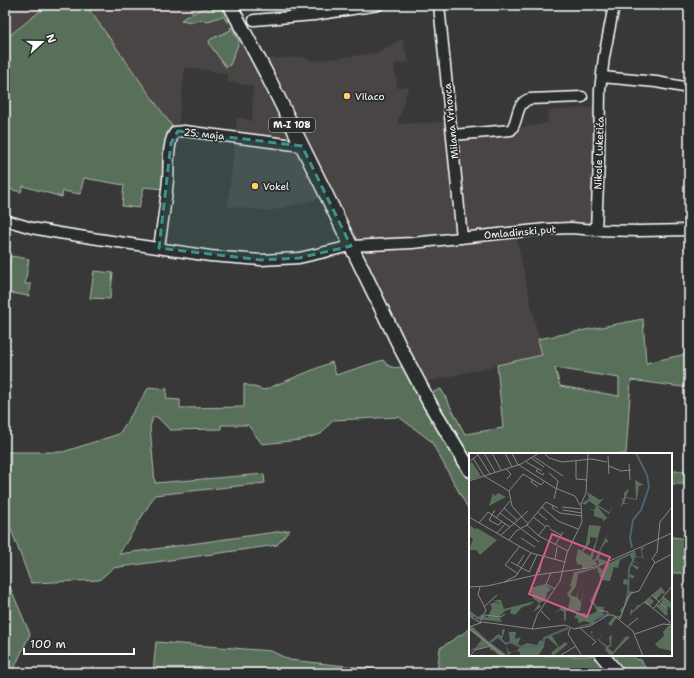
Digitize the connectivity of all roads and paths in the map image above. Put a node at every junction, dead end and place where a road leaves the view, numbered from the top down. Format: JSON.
{"nodes":[{"id":1,"x":230,"y":5,"type":"edge"},
{"id":2,"x":378,"y":5,"type":"edge"},
{"id":3,"x":439,"y":5,"type":"edge"},
{"id":4,"x":614,"y":5,"type":"edge"},
{"id":5,"x":254,"y":20,"type":"dead end"},
{"id":6,"x":602,"y":77,"type":"junction"},
{"id":7,"x":689,"y":88,"type":"edge"},
{"id":8,"x":582,"y":97,"type":"dead end"},
{"id":9,"x":452,"y":135,"type":"junction"},
{"id":10,"x":302,"y":146,"type":"junction"},
{"id":11,"x":5,"y":220,"type":"edge"},
{"id":12,"x":596,"y":230,"type":"junction"},
{"id":13,"x":689,"y":230,"type":"edge"},
{"id":14,"x":462,"y":238,"type":"junction"},
{"id":15,"x":351,"y":246,"type":"junction"},
{"id":16,"x":159,"y":248,"type":"junction"},
{"id":17,"x":469,"y":468,"type":"edge"},
{"id":18,"x":603,"y":656,"type":"edge"},
{"id":19,"x":617,"y":673,"type":"edge"}],
"edges":[{"from":1,"to":10,"type":"main road","number":"M-I 108"},
{"from":2,"to":5,"type":"street"},
{"from":3,"to":9,"type":"street","name":"Milana Vrhovca"},
{"from":4,"to":6,"type":"street","name":"Nikole Luketića"},
{"from":6,"to":7,"type":"street"},
{"from":6,"to":12,"type":"street","name":"Nikole Luketića"},
{"from":8,"to":9,"type":"street"},
{"from":9,"to":14,"type":"street","name":"Milana Vrhovca"},
{"from":10,"to":15,"type":"main road","number":"M-I 108"},
{"from":10,"to":16,"type":"street","name":"25. маја"},
{"from":11,"to":16,"type":"street"},
{"from":12,"to":13,"type":"street","name":"Omladinski put"},
{"from":12,"to":14,"type":"street","name":"Omladinski put"},
{"from":14,"to":15,"type":"street","name":"Omladinski put"},
{"from":15,"to":16,"type":"street"},
{"from":15,"to":17,"type":"main road","number":"M-I 108"},
{"from":18,"to":19,"type":"main road"}]}
